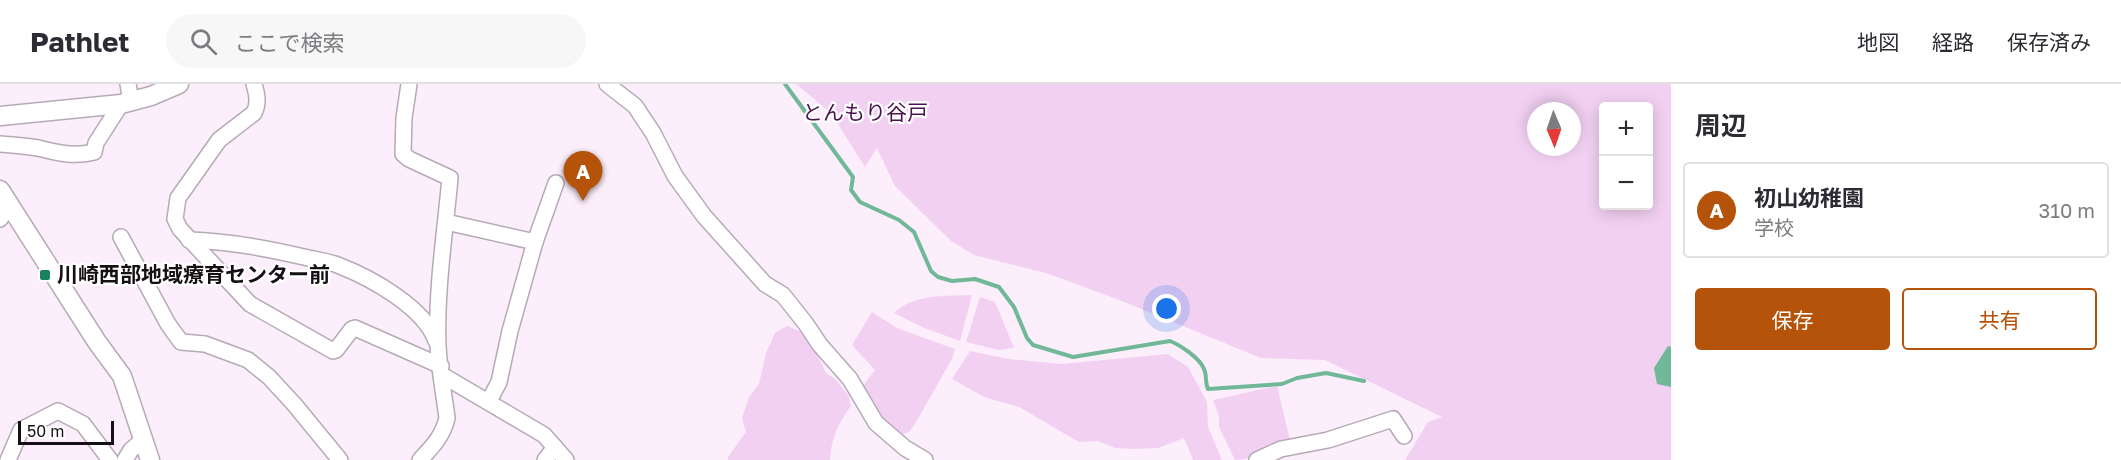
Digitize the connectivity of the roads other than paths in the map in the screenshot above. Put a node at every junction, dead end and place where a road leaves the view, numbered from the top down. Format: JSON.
{"nodes":[{"id":1,"x":179,"y":84,"type":"edge"},
{"id":2,"x":254,"y":84,"type":"edge"},
{"id":3,"x":409,"y":84,"type":"edge"},
{"id":4,"x":607,"y":84,"type":"edge"},
{"id":5,"x":126,"y":96,"type":"edge"},
{"id":6,"x":0,"y":116,"type":"edge"},
{"id":7,"x":0,"y":144,"type":"edge"},
{"id":8,"x":556,"y":183,"type":"dead end"},
{"id":9,"x":3,"y":205,"type":"edge"},
{"id":10,"x":446,"y":222,"type":"junction"},
{"id":11,"x":121,"y":237,"type":"dead end"},
{"id":12,"x":189,"y":240,"type":"junction"},
{"id":13,"x":535,"y":242,"type":"junction"},
{"id":14,"x":438,"y":347,"type":"junction"},
{"id":15,"x":441,"y":370,"type":"junction"},
{"id":16,"x":489,"y":401,"type":"junction"},
{"id":17,"x":1404,"y":436,"type":"dead end"},
{"id":18,"x":144,"y":439,"type":"junction"},
{"id":19,"x":555,"y":447,"type":"junction"},
{"id":20,"x":8,"y":460,"type":"edge"},
{"id":21,"x":110,"y":460,"type":"edge"},
{"id":22,"x":125,"y":460,"type":"edge"},
{"id":23,"x":150,"y":460,"type":"edge"},
{"id":24,"x":340,"y":460,"type":"edge"},
{"id":25,"x":420,"y":460,"type":"edge"},
{"id":26,"x":545,"y":460,"type":"edge"},
{"id":27,"x":566,"y":460,"type":"edge"},
{"id":28,"x":926,"y":460,"type":"edge"},
{"id":29,"x":1257,"y":460,"type":"edge"}],
"edges":[{"from":1,"to":5,"type":"street"},
{"from":2,"to":12,"type":"street"},
{"from":3,"to":10,"type":"street"},
{"from":4,"to":28,"type":"street"},
{"from":5,"to":6,"type":"street"},
{"from":5,"to":7,"type":"street"},
{"from":8,"to":13,"type":"street"},
{"from":9,"to":18,"type":"street"},
{"from":10,"to":13,"type":"street"},
{"from":10,"to":14,"type":"street"},
{"from":11,"to":24,"type":"street"},
{"from":12,"to":14,"type":"street"},
{"from":12,"to":15,"type":"street"},
{"from":13,"to":16,"type":"street"},
{"from":14,"to":15,"type":"street"},
{"from":15,"to":16,"type":"street"},
{"from":15,"to":25,"type":"street"},
{"from":16,"to":19,"type":"street"},
{"from":17,"to":29,"type":"street"},
{"from":18,"to":22,"type":"street"},
{"from":18,"to":23,"type":"street"},
{"from":19,"to":26,"type":"street"},
{"from":19,"to":27,"type":"street"},
{"from":20,"to":21,"type":"street"}]}
